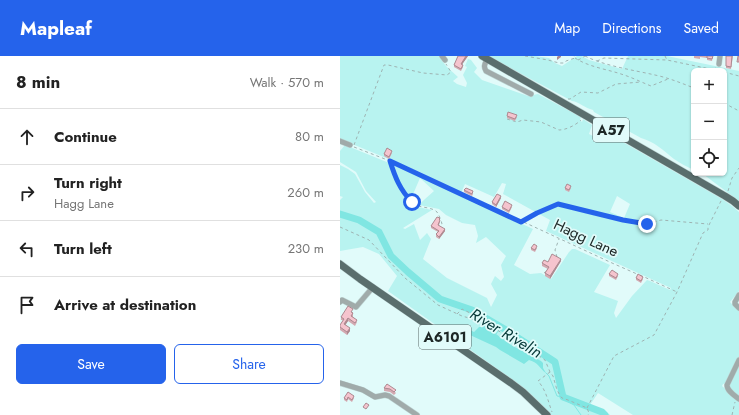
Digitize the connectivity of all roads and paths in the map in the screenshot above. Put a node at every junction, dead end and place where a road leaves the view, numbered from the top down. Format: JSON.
{"nodes":[{"id":1,"x":525,"y":56,"type":"edge"},
{"id":2,"x":574,"y":56,"type":"edge"},
{"id":3,"x":585,"y":56,"type":"edge"},
{"id":4,"x":665,"y":56,"type":"edge"},
{"id":5,"x":720,"y":56,"type":"edge"},
{"id":6,"x":444,"y":58,"type":"edge"},
{"id":7,"x":485,"y":58,"type":"edge"},
{"id":8,"x":575,"y":58,"type":"junction"},
{"id":9,"x":577,"y":60,"type":"junction"},
{"id":10,"x":667,"y":60,"type":"junction"},
{"id":11,"x":597,"y":61,"type":"junction"},
{"id":12,"x":719,"y":64,"type":"dead end"},
{"id":13,"x":705,"y":68,"type":"edge"},
{"id":14,"x":727,"y":73,"type":"edge"},
{"id":15,"x":739,"y":76,"type":"edge"},
{"id":16,"x":669,"y":78,"type":"junction"},
{"id":17,"x":641,"y":82,"type":"junction"},
{"id":18,"x":691,"y":87,"type":"edge"},
{"id":19,"x":531,"y":94,"type":"dead end"},
{"id":20,"x":558,"y":99,"type":"junction"},
{"id":21,"x":727,"y":105,"type":"edge"},
{"id":22,"x":739,"y":111,"type":"edge"},
{"id":23,"x":585,"y":114,"type":"junction"},
{"id":24,"x":507,"y":119,"type":"edge"},
{"id":25,"x":340,"y":141,"type":"edge"},
{"id":26,"x":352,"y":146,"type":"junction"},
{"id":27,"x":390,"y":161,"type":"junction"},
{"id":28,"x":739,"y":168,"type":"edge"},
{"id":29,"x":726,"y":194,"type":"junction"},
{"id":30,"x":739,"y":206,"type":"edge"},
{"id":31,"x":521,"y":222,"type":"junction"},
{"id":32,"x":709,"y":224,"type":"junction"},
{"id":33,"x":340,"y":227,"type":"edge"},
{"id":34,"x":440,"y":228,"type":"edge"},
{"id":35,"x":559,"y":239,"type":"junction"},
{"id":36,"x":557,"y":258,"type":"edge"},
{"id":37,"x":340,"y":264,"type":"edge"},
{"id":38,"x":550,"y":270,"type":"edge"},
{"id":39,"x":544,"y":273,"type":"edge"},
{"id":40,"x":373,"y":287,"type":"junction"},
{"id":41,"x":677,"y":292,"type":"junction"},
{"id":42,"x":739,"y":295,"type":"edge"},
{"id":43,"x":340,"y":302,"type":"edge"},
{"id":44,"x":739,"y":308,"type":"edge"},
{"id":45,"x":457,"y":314,"type":"junction"},
{"id":46,"x":474,"y":319,"type":"junction"},
{"id":47,"x":739,"y":360,"type":"edge"},
{"id":48,"x":550,"y":372,"type":"junction"},
{"id":49,"x":340,"y":383,"type":"edge"},
{"id":50,"x":738,"y":398,"type":"edge"},
{"id":51,"x":587,"y":408,"type":"junction"},
{"id":52,"x":589,"y":413,"type":"junction"},
{"id":53,"x":417,"y":415,"type":"edge"},
{"id":54,"x":547,"y":415,"type":"edge"},
{"id":55,"x":553,"y":415,"type":"edge"},
{"id":56,"x":588,"y":415,"type":"edge"},
{"id":57,"x":592,"y":415,"type":"edge"},
{"id":58,"x":732,"y":415,"type":"edge"}],
"edges":[{"from":1,"to":8,"type":"path"},
{"from":2,"to":8,"type":"path"},
{"from":3,"to":9,"type":"path"},
{"from":3,"to":11,"type":"path"},
{"from":4,"to":10,"type":"path"},
{"from":5,"to":12,"type":"street"},
{"from":6,"to":26,"type":"path"},
{"from":7,"to":19,"type":"street"},
{"from":7,"to":20,"type":"main road","number":"A57"},
{"from":8,"to":9,"type":"path"},
{"from":9,"to":17,"type":"path"},
{"from":10,"to":11,"type":"path"},
{"from":10,"to":13,"type":"path"},
{"from":11,"to":16,"type":"path"},
{"from":14,"to":15,"type":"path"},
{"from":16,"to":17,"type":"path"},
{"from":16,"to":18,"type":"path"},
{"from":17,"to":20,"type":"path"},
{"from":20,"to":23,"type":"main road","number":"A57"},
{"from":21,"to":22,"type":"path"},
{"from":23,"to":24,"type":"path"},
{"from":23,"to":29,"type":"main road","number":"A57"},
{"from":25,"to":26,"type":"street"},
{"from":26,"to":27,"type":"path","name":"Hagg Lane"},
{"from":27,"to":31,"type":"path","name":"Hagg Lane"},
{"from":27,"to":34,"type":"path"},
{"from":28,"to":29,"type":"path"},
{"from":29,"to":30,"type":"main road","number":"A57"},
{"from":29,"to":32,"type":"path"},
{"from":31,"to":32,"type":"path"},
{"from":31,"to":35,"type":"path","name":"Hagg Lane"},
{"from":32,"to":41,"type":"path"},
{"from":33,"to":45,"type":"path"},
{"from":35,"to":36,"type":"path"},
{"from":35,"to":41,"type":"path","name":"Hagg Lane"},
{"from":37,"to":40,"type":"main road","number":"A6101"},
{"from":38,"to":39,"type":"path"},
{"from":40,"to":43,"type":"street"},
{"from":40,"to":54,"type":"main road","number":"A6101"},
{"from":41,"to":51,"type":"path"},
{"from":42,"to":44,"type":"street"},
{"from":45,"to":46,"type":"path"},
{"from":45,"to":46,"type":"path"},
{"from":46,"to":48,"type":"path"},
{"from":47,"to":50,"type":"street"},
{"from":48,"to":51,"type":"path"},
{"from":48,"to":55,"type":"path"},
{"from":49,"to":53,"type":"street"},
{"from":50,"to":58,"type":"path"},
{"from":51,"to":52,"type":"path"},
{"from":52,"to":56,"type":"path"},
{"from":52,"to":57,"type":"path"}]}
